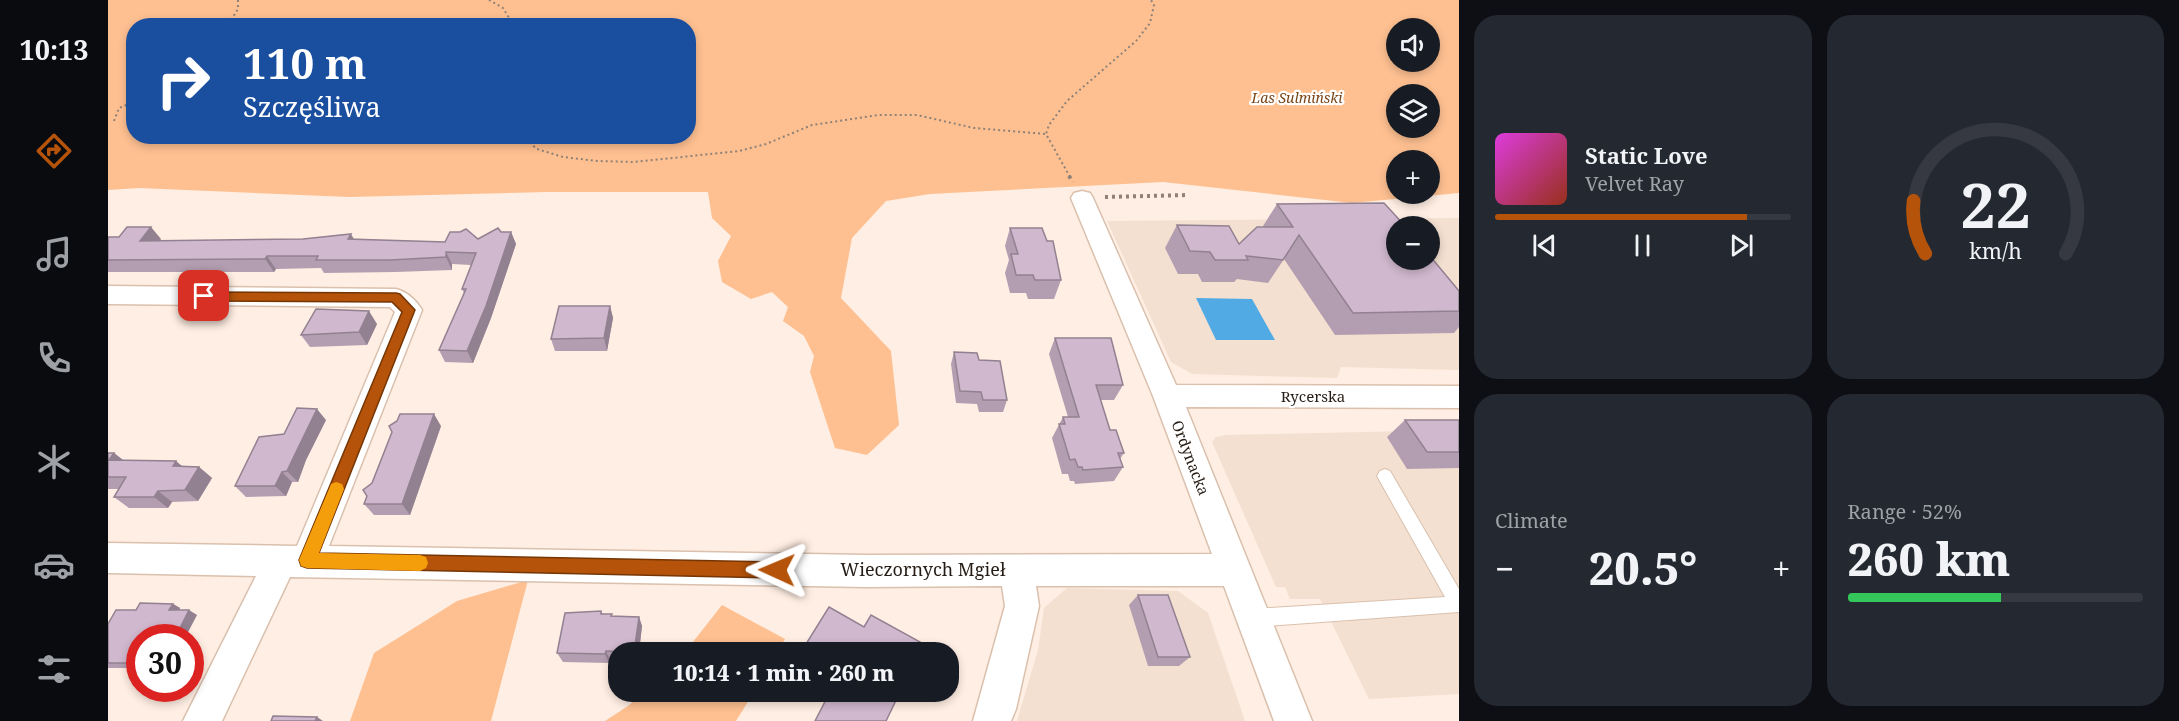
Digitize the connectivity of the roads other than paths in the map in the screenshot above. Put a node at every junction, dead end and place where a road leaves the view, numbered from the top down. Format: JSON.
{"nodes":[{"id":1,"x":1082,"y":198,"type":"road end"},
{"id":2,"x":108,"y":295,"type":"edge"},
{"id":3,"x":1167,"y":396,"type":"junction"},
{"id":4,"x":1459,"y":397,"type":"edge"},
{"id":5,"x":1385,"y":476,"type":"dead end"},
{"id":6,"x":108,"y":558,"type":"edge"},
{"id":7,"x":294,"y":560,"type":"junction"},
{"id":8,"x":1016,"y":570,"type":"junction"},
{"id":9,"x":1233,"y":570,"type":"junction"},
{"id":10,"x":1459,"y":604,"type":"edge"},
{"id":11,"x":1253,"y":618,"type":"junction"},
{"id":12,"x":202,"y":721,"type":"edge"},
{"id":13,"x":992,"y":721,"type":"edge"},
{"id":14,"x":1293,"y":721,"type":"edge"}],
"edges":[{"from":1,"to":3,"type":"street","name":"Ordynacka"},
{"from":2,"to":7,"type":"street"},
{"from":3,"to":4,"type":"street","name":"Rycerska"},
{"from":3,"to":9,"type":"street","name":"Ordynacka"},
{"from":5,"to":10,"type":"lane"},
{"from":6,"to":7,"type":"street","name":"Wieczornych Mgieł"},
{"from":7,"to":8,"type":"street","name":"Wieczornych Mgieł"},
{"from":7,"to":12,"type":"street"},
{"from":8,"to":9,"type":"street","name":"Wieczornych Mgieł"},
{"from":8,"to":13,"type":"street"},
{"from":9,"to":11,"type":"street","name":"Ordynacka"},
{"from":10,"to":11,"type":"lane"},
{"from":11,"to":14,"type":"street","name":"Ordynacka"}]}
